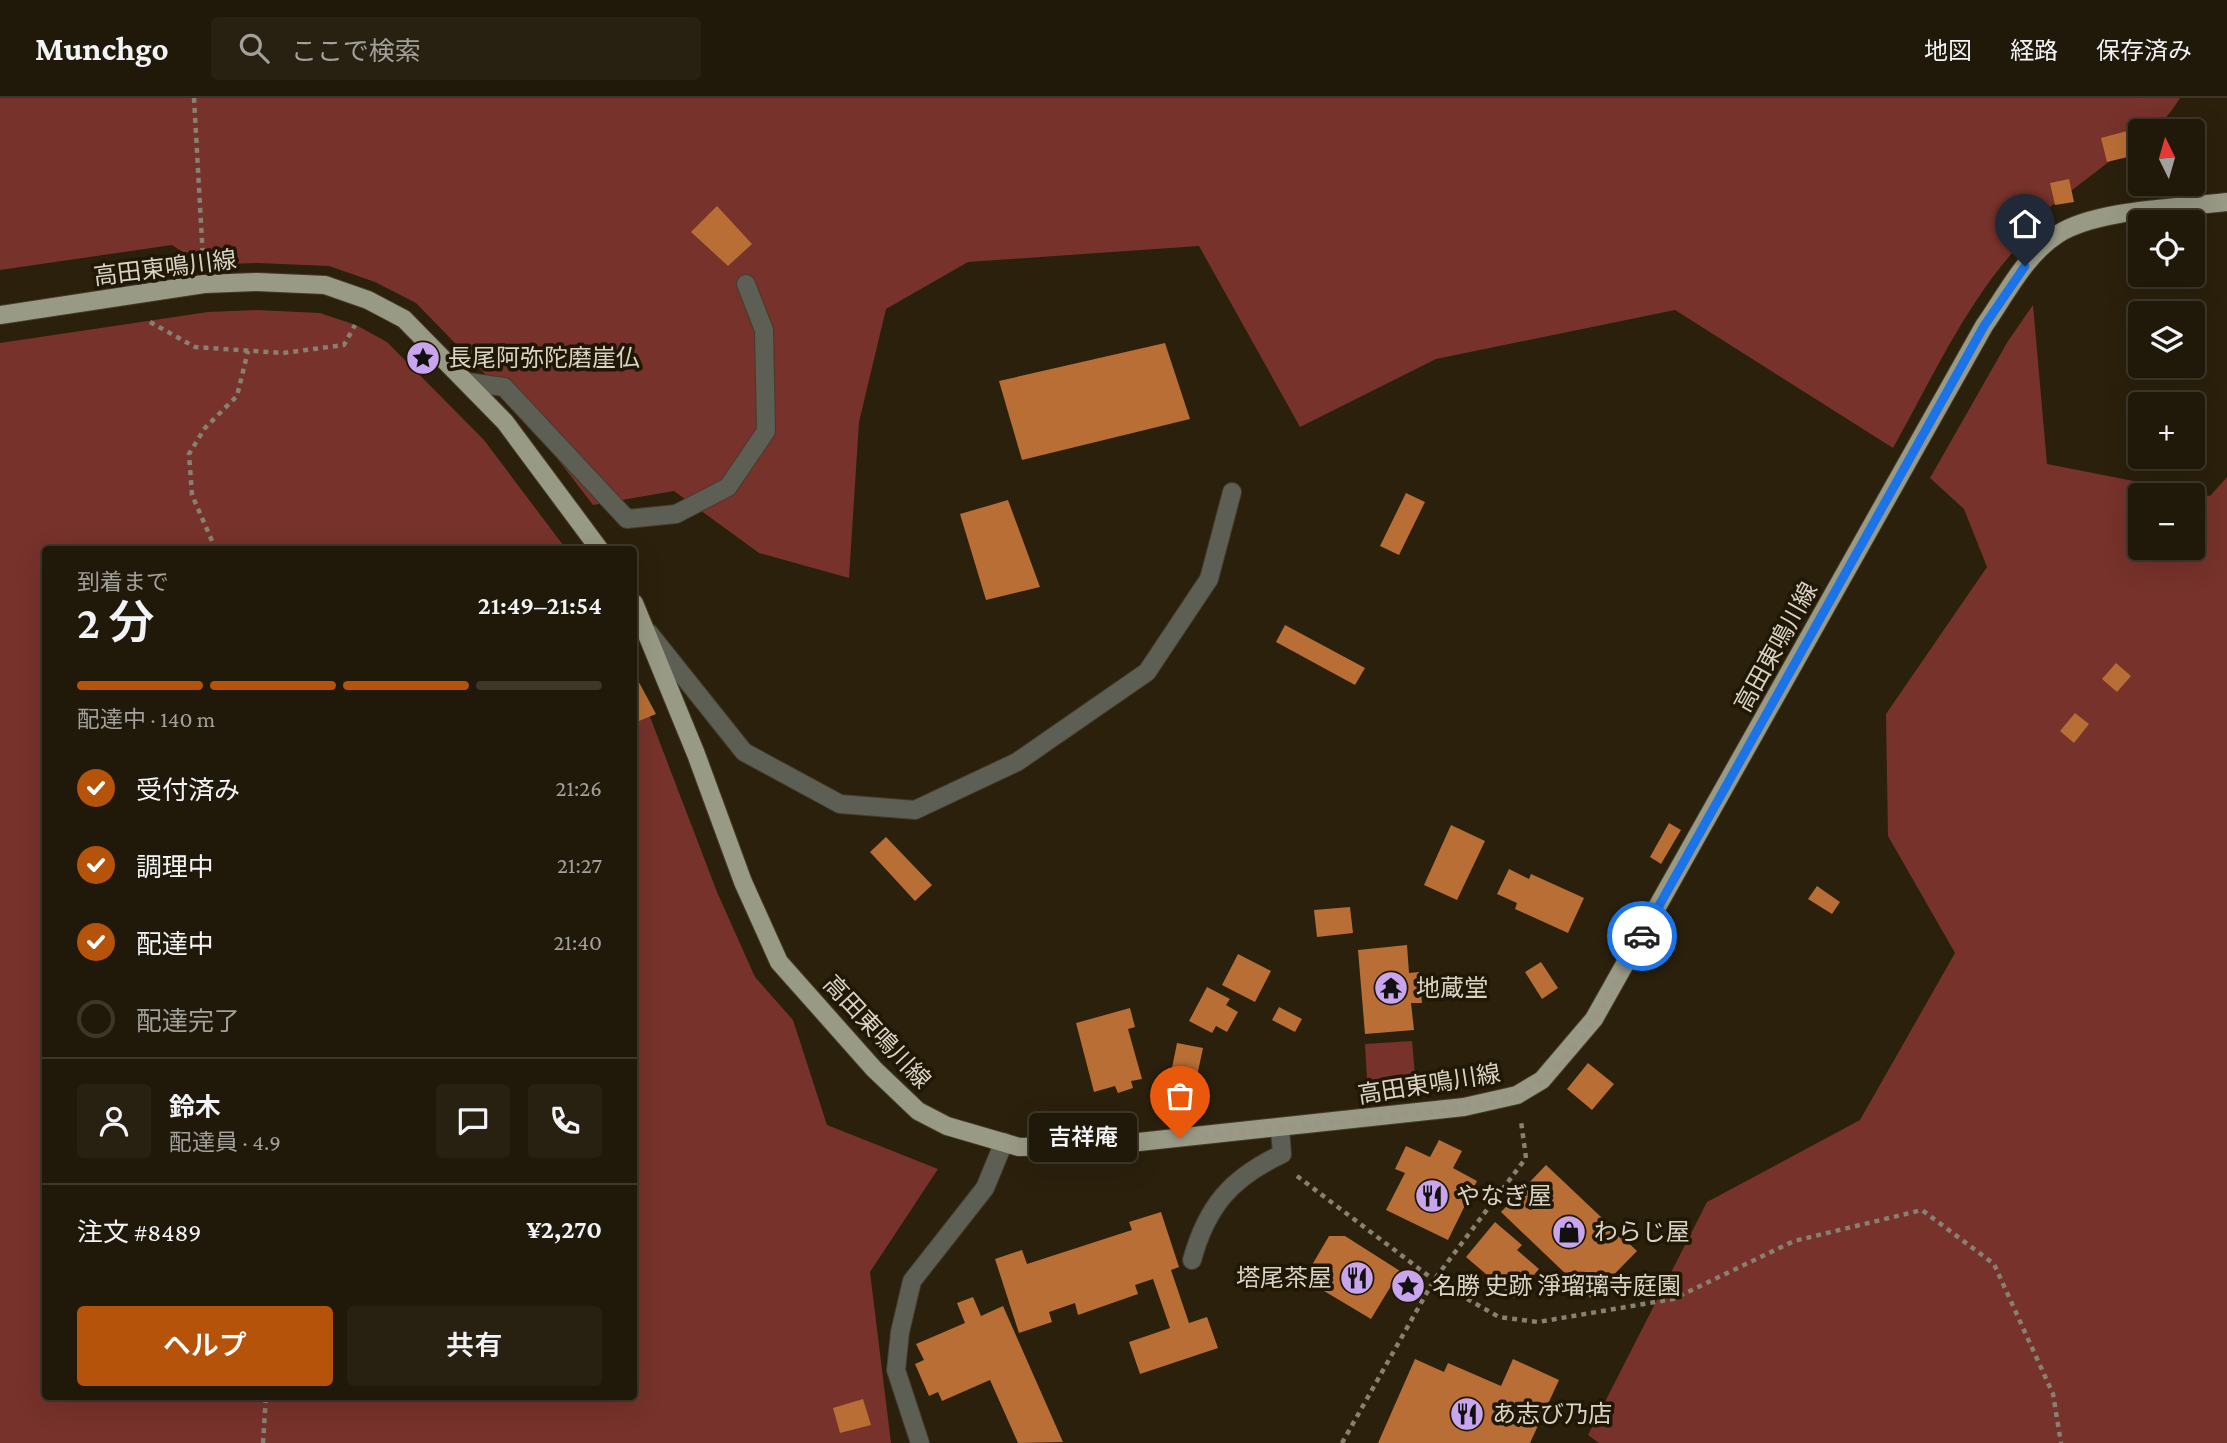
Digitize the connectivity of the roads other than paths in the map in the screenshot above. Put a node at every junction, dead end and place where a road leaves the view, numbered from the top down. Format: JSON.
{"nodes":[{"id":1,"x":2227,"y":202,"type":"edge"},
{"id":2,"x":746,"y":284,"type":"dead end"},
{"id":3,"x":0,"y":315,"type":"edge"},
{"id":4,"x":467,"y":382,"type":"junction"},
{"id":5,"x":1232,"y":492,"type":"dead end"},
{"id":6,"x":597,"y":546,"type":"edge"},
{"id":7,"x":637,"y":610,"type":"edge"},
{"id":8,"x":643,"y":625,"type":"junction"},
{"id":9,"x":1280,"y":1129,"type":"junction"},
{"id":10,"x":1004,"y":1142,"type":"junction"},
{"id":11,"x":1192,"y":1260,"type":"dead end"},
{"id":12,"x":920,"y":1443,"type":"edge"}],
"edges":[{"from":1,"to":9,"type":"main road","name":"高田東鳴川線"},
{"from":2,"to":4,"type":"street"},
{"from":3,"to":4,"type":"main road","name":"高田東鳴川線"},
{"from":4,"to":6,"type":"main road","name":"高田東鳴川線"},
{"from":5,"to":8,"type":"street"},
{"from":7,"to":8,"type":"main road","name":"高田東鳴川線"},
{"from":8,"to":10,"type":"main road","name":"高田東鳴川線"},
{"from":9,"to":10,"type":"main road","name":"高田東鳴川線"},
{"from":9,"to":11,"type":"street"},
{"from":10,"to":12,"type":"street"}]}
